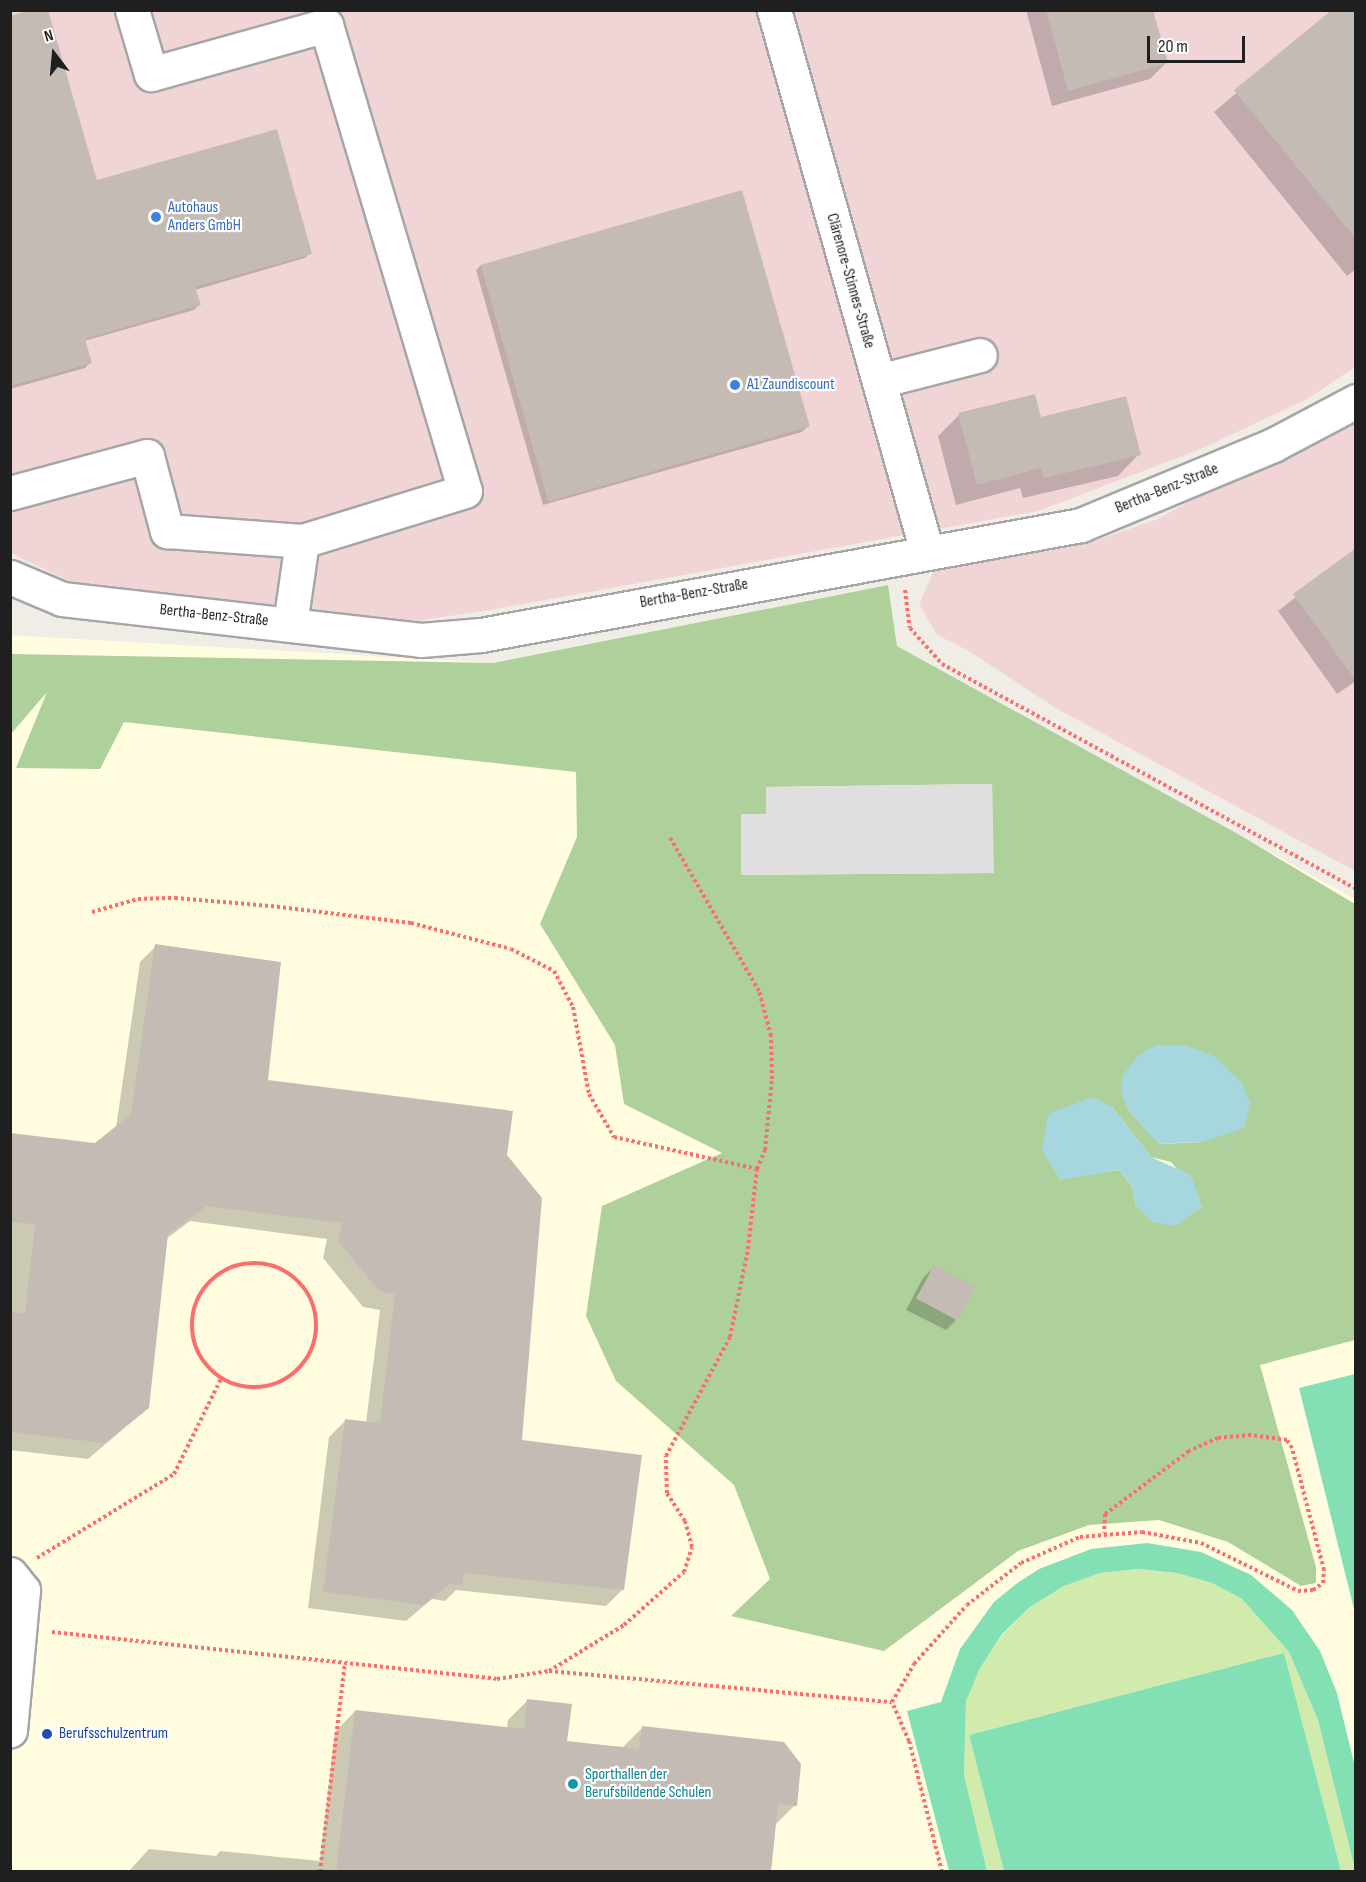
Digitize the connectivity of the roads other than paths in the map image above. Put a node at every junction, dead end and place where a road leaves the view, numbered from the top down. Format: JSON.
{"nodes":[{"id":1,"x":132,"y":10,"type":"edge"},
{"id":2,"x":774,"y":10,"type":"edge"},
{"id":3,"x":980,"y":355,"type":"dead end"},
{"id":4,"x":879,"y":381,"type":"junction"},
{"id":5,"x":1356,"y":401,"type":"edge"},
{"id":6,"x":10,"y":493,"type":"edge"},
{"id":7,"x":302,"y":541,"type":"junction"},
{"id":8,"x":913,"y":555,"type":"junction"},
{"id":9,"x":10,"y":577,"type":"edge"},
{"id":10,"x":290,"y":624,"type":"junction"},
{"id":11,"x":20,"y":1568,"type":"edge"},
{"id":12,"x":10,"y":1730,"type":"edge"}],
"edges":[{"from":1,"to":7,"type":"street"},
{"from":2,"to":4,"type":"street","name":"Clärenore-Stinnes-Straße"},
{"from":3,"to":4,"type":"street"},
{"from":4,"to":8,"type":"street","name":"Clärenore-Stinnes-Straße"},
{"from":5,"to":8,"type":"street","name":"Bertha-Benz-Straße"},
{"from":6,"to":7,"type":"street"},
{"from":7,"to":10,"type":"street"},
{"from":8,"to":10,"type":"street","name":"Bertha-Benz-Straße"},
{"from":9,"to":10,"type":"street","name":"Bertha-Benz-Straße"},
{"from":11,"to":12,"type":"street"}]}
